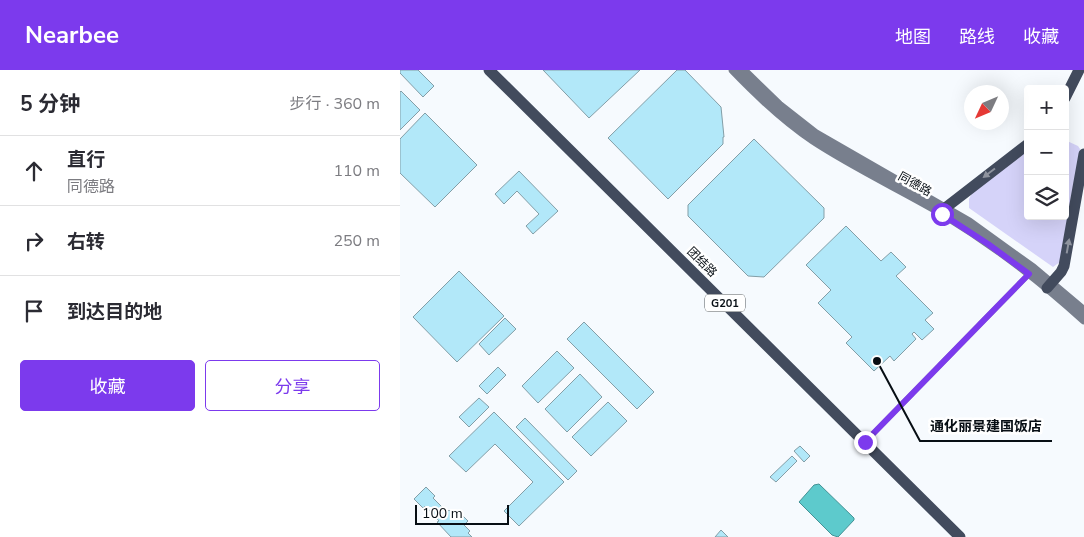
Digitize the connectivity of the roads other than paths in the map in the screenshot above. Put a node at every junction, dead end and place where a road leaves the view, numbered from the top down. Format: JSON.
{"nodes":[{"id":1,"x":479,"y":70,"type":"edge"},
{"id":2,"x":489,"y":70,"type":"edge"},
{"id":3,"x":734,"y":70,"type":"edge"},
{"id":4,"x":743,"y":70,"type":"edge"},
{"id":5,"x":1079,"y":70,"type":"edge"},
{"id":6,"x":1069,"y":90,"type":"edge"},
{"id":7,"x":1024,"y":147,"type":"edge"},
{"id":8,"x":1084,"y":154,"type":"edge"},
{"id":9,"x":942,"y":210,"type":"junction"},
{"id":10,"x":1029,"y":274,"type":"junction"},
{"id":11,"x":1050,"y":286,"type":"junction"},
{"id":12,"x":1084,"y":311,"type":"edge"},
{"id":13,"x":1084,"y":320,"type":"edge"},
{"id":14,"x":865,"y":442,"type":"junction"},
{"id":15,"x":950,"y":537,"type":"edge"},
{"id":16,"x":960,"y":537,"type":"edge"}],
"edges":[{"from":1,"to":15,"type":"highway","name":"团结路","number":"G201"},
{"from":2,"to":14,"type":"highway","name":"团结路","number":"G201"},
{"from":3,"to":9,"type":"main road","name":"同德路"},
{"from":4,"to":9,"type":"main road","name":"同德路"},
{"from":5,"to":6,"type":"highway"},
{"from":7,"to":9,"type":"highway","one_way":true},
{"from":11,"to":8,"type":"highway","one_way":true},
{"from":9,"to":10,"type":"main road","name":"同德路"},
{"from":9,"to":11,"type":"main road","name":"同德路"},
{"from":10,"to":11,"type":"main road","name":"同德路"},
{"from":10,"to":14,"type":"street"},
{"from":11,"to":12,"type":"main road","name":"同德路"},
{"from":11,"to":13,"type":"main road","name":"同德路"},
{"from":14,"to":16,"type":"highway","name":"团结路","number":"G201"}]}
